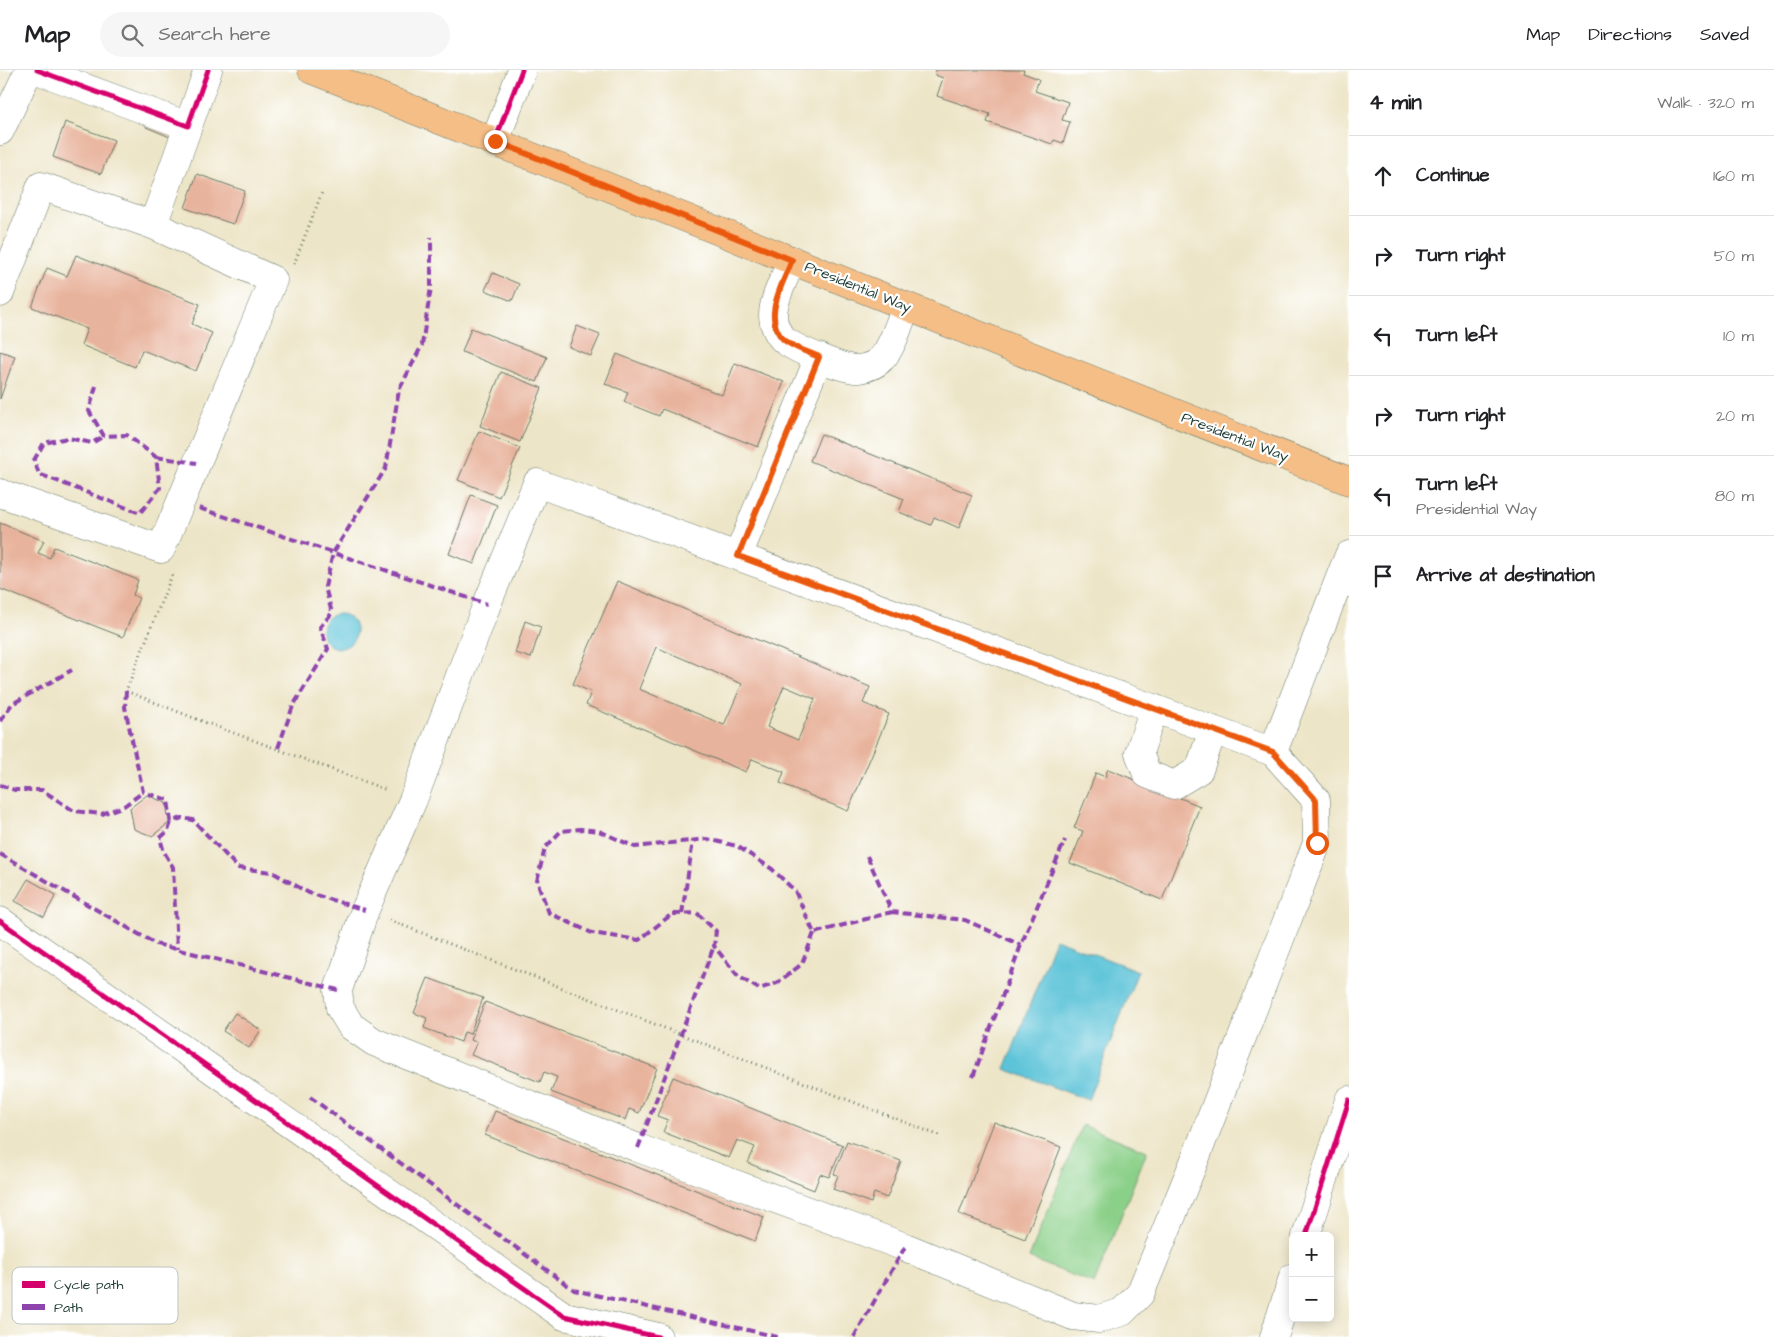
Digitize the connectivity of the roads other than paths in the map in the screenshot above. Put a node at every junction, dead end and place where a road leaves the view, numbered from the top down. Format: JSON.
{"nodes":[{"id":1,"x":30,"y":70,"type":"edge"},
{"id":2,"x":37,"y":70,"type":"edge"},
{"id":3,"x":208,"y":70,"type":"edge"},
{"id":4,"x":312,"y":70,"type":"edge"},
{"id":5,"x":522,"y":70,"type":"edge"},
{"id":6,"x":188,"y":126,"type":"junction"},
{"id":7,"x":0,"y":131,"type":"edge"},
{"id":8,"x":495,"y":141,"type":"junction"},
{"id":9,"x":153,"y":225,"type":"junction"},
{"id":10,"x":792,"y":260,"type":"junction"},
{"id":11,"x":0,"y":292,"type":"edge"},
{"id":12,"x":906,"y":306,"type":"junction"},
{"id":13,"x":819,"y":357,"type":"junction"},
{"id":14,"x":1349,"y":481,"type":"edge"},
{"id":15,"x":0,"y":493,"type":"edge"},
{"id":16,"x":738,"y":556,"type":"junction"},
{"id":17,"x":1346,"y":573,"type":"edge"},
{"id":18,"x":1154,"y":708,"type":"junction"},
{"id":19,"x":1213,"y":730,"type":"junction"},
{"id":20,"x":1273,"y":752,"type":"junction"},
{"id":21,"x":0,"y":921,"type":"edge"},
{"id":22,"x":1349,"y":1100,"type":"edge"},
{"id":23,"x":1307,"y":1232,"type":"edge"},
{"id":24,"x":1289,"y":1290,"type":"edge"},
{"id":25,"x":658,"y":1337,"type":"edge"},
{"id":26,"x":1274,"y":1337,"type":"edge"}],
"edges":[{"from":1,"to":7,"type":"street"},
{"from":2,"to":6,"type":"street"},
{"from":3,"to":6,"type":"street"},
{"from":4,"to":8,"type":"main road","name":"Presidential Way"},
{"from":5,"to":8,"type":"street"},
{"from":6,"to":9,"type":"street"},
{"from":8,"to":10,"type":"main road","name":"Presidential Way"},
{"from":9,"to":11,"type":"street"},
{"from":9,"to":15,"type":"street"},
{"from":10,"to":12,"type":"main road","name":"Presidential Way"},
{"from":10,"to":13,"type":"street"},
{"from":12,"to":13,"type":"street"},
{"from":12,"to":14,"type":"main road","name":"Presidential Way"},
{"from":13,"to":16,"type":"street"},
{"from":16,"to":18,"type":"street"},
{"from":16,"to":20,"type":"street"},
{"from":17,"to":20,"type":"street"},
{"from":18,"to":19,"type":"street"},
{"from":18,"to":19,"type":"street"},
{"from":19,"to":20,"type":"street"},
{"from":21,"to":25,"type":"street"},
{"from":22,"to":23,"type":"street"},
{"from":24,"to":26,"type":"street"}]}
